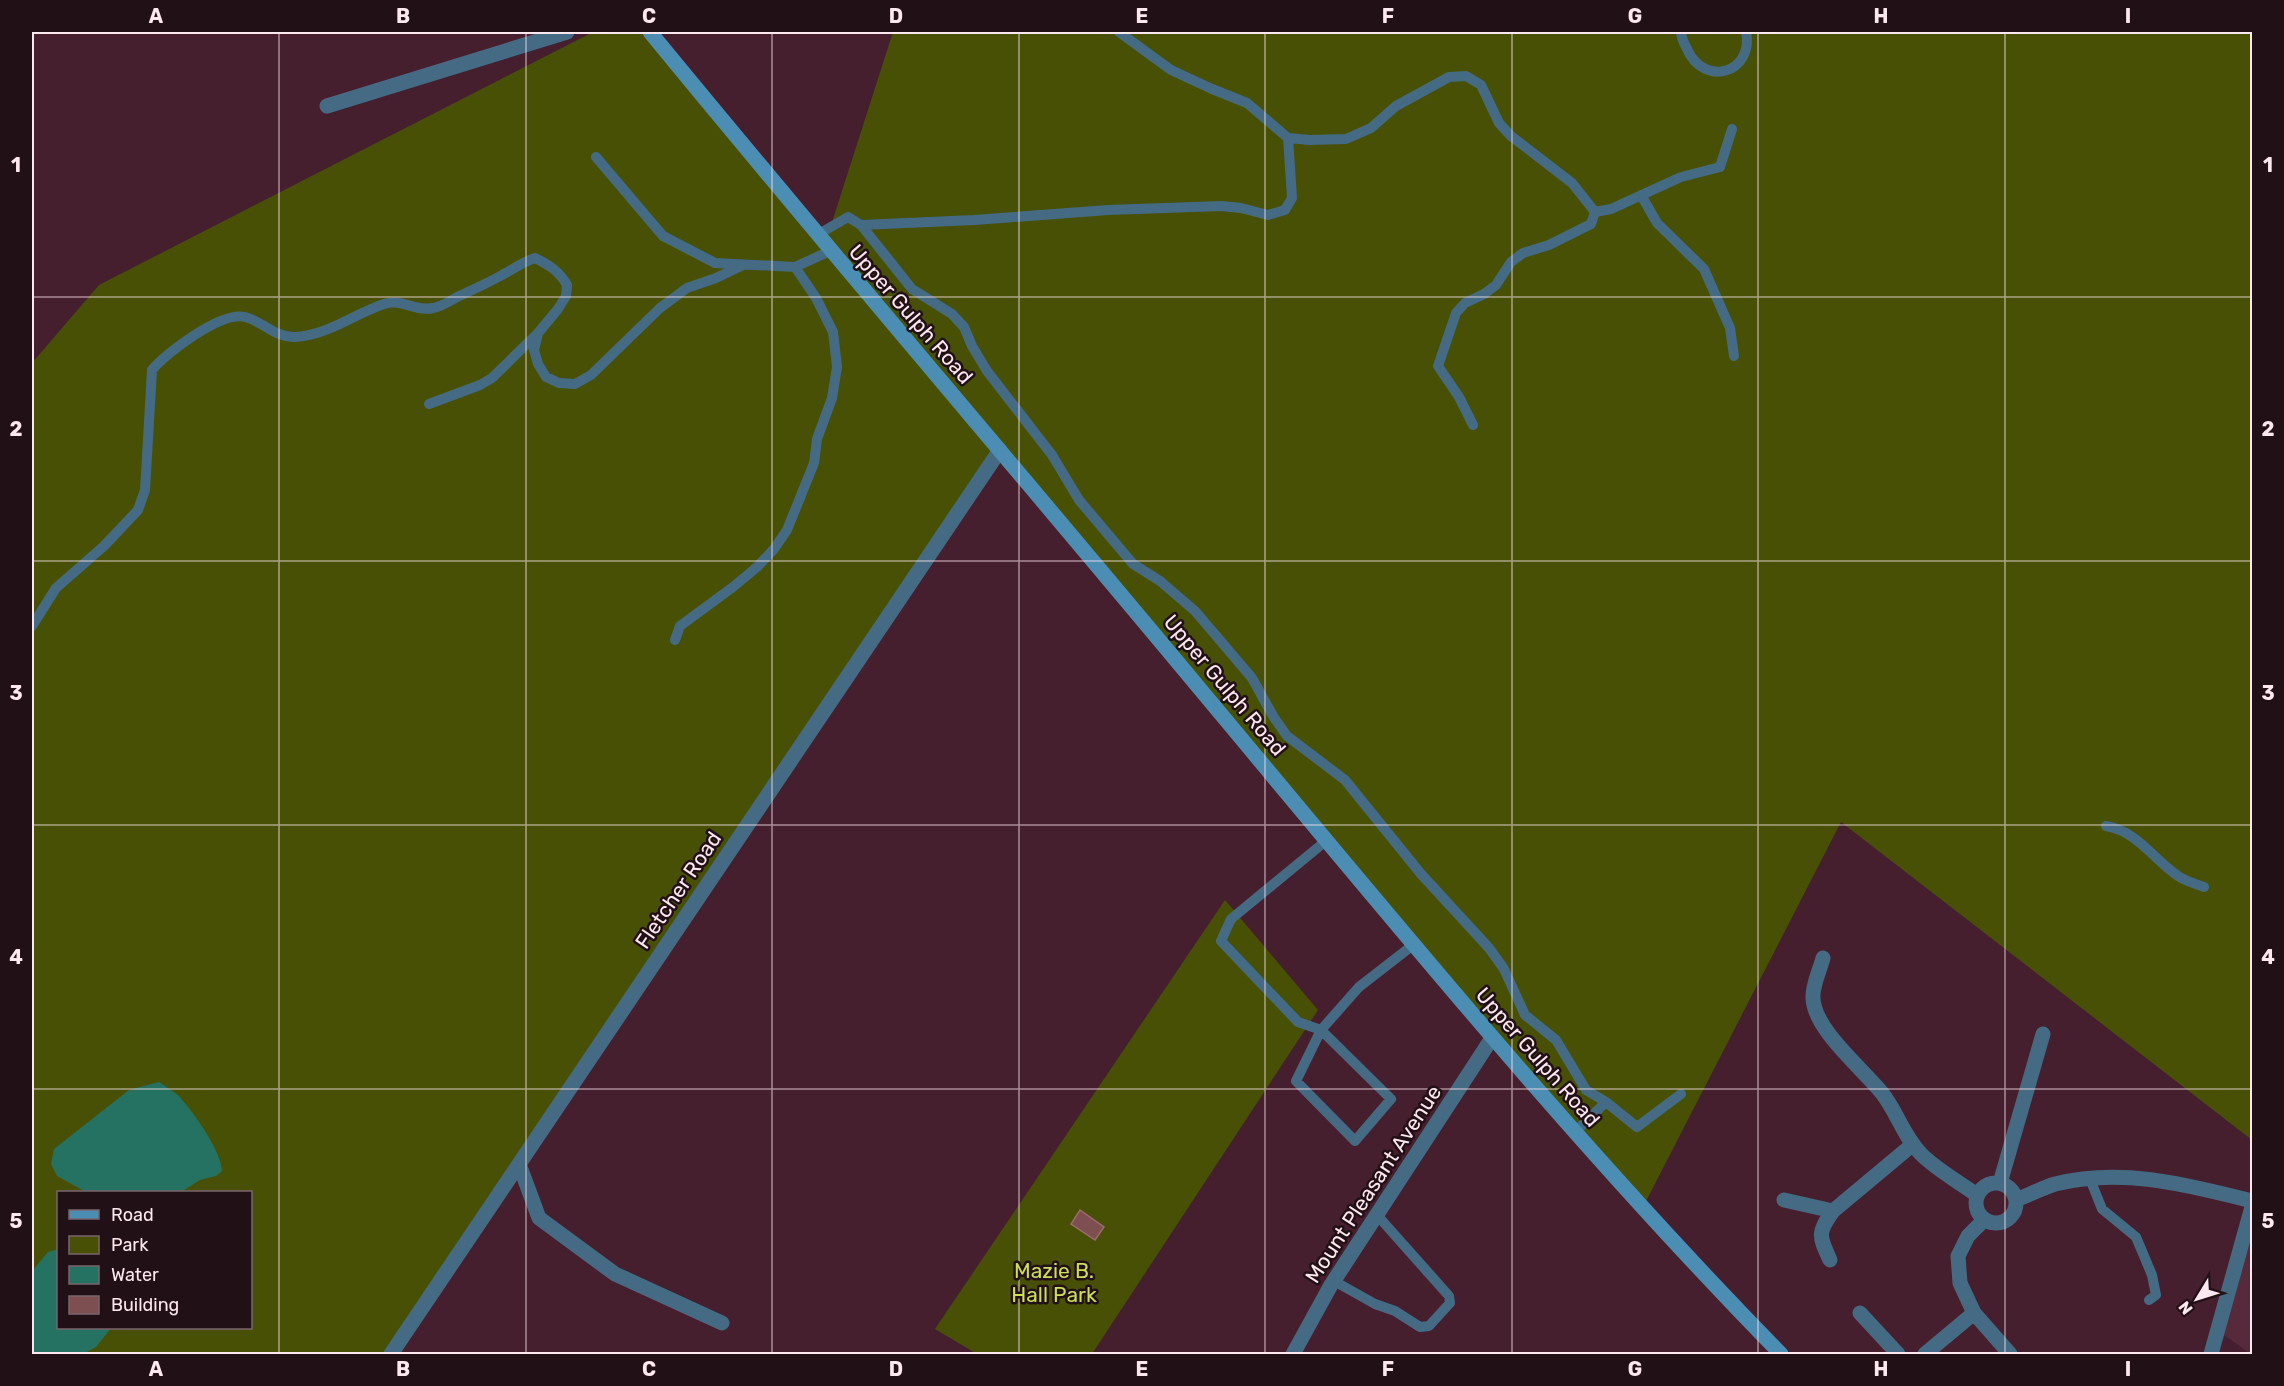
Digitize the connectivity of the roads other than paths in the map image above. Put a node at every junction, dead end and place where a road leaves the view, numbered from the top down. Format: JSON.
{"nodes":[{"id":1,"x":567,"y":32,"type":"edge"},
{"id":2,"x":650,"y":32,"type":"edge"},
{"id":3,"x":1119,"y":32,"type":"edge"},
{"id":4,"x":1681,"y":32,"type":"edge"},
{"id":5,"x":1746,"y":32,"type":"edge"},
{"id":6,"x":327,"y":106,"type":"dead end"},
{"id":7,"x":1732,"y":129,"type":"dead end"},
{"id":8,"x":1288,"y":138,"type":"junction"},
{"id":9,"x":596,"y":157,"type":"dead end"},
{"id":10,"x":1641,"y":195,"type":"junction"},
{"id":11,"x":1594,"y":212,"type":"junction"},
{"id":12,"x":861,"y":225,"type":"junction"},
{"id":13,"x":817,"y":236,"type":"junction"},
{"id":14,"x":830,"y":251,"type":"junction"},
{"id":15,"x":743,"y":265,"type":"junction"},
{"id":16,"x":795,"y":267,"type":"junction"},
{"id":17,"x":538,"y":333,"type":"junction"},
{"id":18,"x":1734,"y":356,"type":"dead end"},
{"id":19,"x":429,"y":404,"type":"dead end"},
{"id":20,"x":1473,"y":425,"type":"dead end"},
{"id":21,"x":1000,"y":450,"type":"junction"},
{"id":22,"x":32,"y":626,"type":"edge"},
{"id":23,"x":675,"y":640,"type":"dead end"},
{"id":24,"x":2106,"y":826,"type":"dead end"},
{"id":25,"x":1327,"y":840,"type":"junction"},
{"id":26,"x":2204,"y":887,"type":"dead end"},
{"id":27,"x":1413,"y":945,"type":"junction"},
{"id":28,"x":1824,"y":958,"type":"dead end"},
{"id":29,"x":1321,"y":1030,"type":"junction"},
{"id":30,"x":2043,"y":1034,"type":"dead end"},
{"id":31,"x":1492,"y":1038,"type":"junction"},
{"id":32,"x":1682,"y":1094,"type":"dead end"},
{"id":33,"x":1606,"y":1102,"type":"junction"},
{"id":34,"x":1575,"y":1132,"type":"junction"},
{"id":35,"x":1912,"y":1145,"type":"junction"},
{"id":36,"x":519,"y":1164,"type":"junction"},
{"id":37,"x":2090,"y":1179,"type":"junction"},
{"id":38,"x":2000,"y":1183,"type":"junction"},
{"id":39,"x":1977,"y":1195,"type":"junction"},
{"id":40,"x":1784,"y":1200,"type":"dead end"},
{"id":41,"x":2016,"y":1200,"type":"junction"},
{"id":42,"x":2253,"y":1201,"type":"edge"},
{"id":43,"x":2253,"y":1208,"type":"edge"},
{"id":44,"x":1833,"y":1210,"type":"junction"},
{"id":45,"x":1377,"y":1215,"type":"junction"},
{"id":46,"x":1984,"y":1220,"type":"junction"},
{"id":47,"x":1830,"y":1260,"type":"dead end"},
{"id":48,"x":1334,"y":1281,"type":"junction"},
{"id":49,"x":2149,"y":1300,"type":"dead end"},
{"id":50,"x":1860,"y":1313,"type":"dead end"},
{"id":51,"x":1974,"y":1313,"type":"junction"},
{"id":52,"x":722,"y":1323,"type":"dead end"},
{"id":53,"x":391,"y":1354,"type":"edge"},
{"id":54,"x":1293,"y":1354,"type":"edge"},
{"id":55,"x":1780,"y":1354,"type":"edge"},
{"id":56,"x":1898,"y":1354,"type":"edge"},
{"id":57,"x":1924,"y":1354,"type":"edge"},
{"id":58,"x":2010,"y":1354,"type":"edge"},
{"id":59,"x":2211,"y":1354,"type":"edge"}],
"edges":[{"from":1,"to":6,"type":"street"},
{"from":2,"to":13,"type":"street","name":"Upper Gulph Road"},
{"from":3,"to":8,"type":"lane"},
{"from":4,"to":5,"type":"lane"},
{"from":7,"to":10,"type":"lane"},
{"from":8,"to":11,"type":"lane"},
{"from":8,"to":12,"type":"lane"},
{"from":9,"to":15,"type":"lane"},
{"from":10,"to":11,"type":"lane"},
{"from":10,"to":18,"type":"lane"},
{"from":11,"to":20,"type":"lane"},
{"from":12,"to":13,"type":"lane"},
{"from":12,"to":33,"type":"lane"},
{"from":13,"to":14,"type":"street","name":"Upper Gulph Road"},
{"from":14,"to":16,"type":"lane"},
{"from":14,"to":21,"type":"street","name":"Upper Gulph Road"},
{"from":15,"to":16,"type":"lane"},
{"from":15,"to":17,"type":"lane"},
{"from":16,"to":23,"type":"lane"},
{"from":17,"to":19,"type":"lane"},
{"from":17,"to":22,"type":"lane"},
{"from":21,"to":25,"type":"street","name":"Upper Gulph Road"},
{"from":21,"to":36,"type":"street","name":"Fletcher Road"},
{"from":24,"to":26,"type":"lane"},
{"from":25,"to":27,"type":"street","name":"Upper Gulph Road"},
{"from":25,"to":29,"type":"lane"},
{"from":27,"to":29,"type":"lane"},
{"from":27,"to":31,"type":"street","name":"Upper Gulph Road"},
{"from":28,"to":35,"type":"street"},
{"from":29,"to":29,"type":"lane"},
{"from":30,"to":38,"type":"street"},
{"from":31,"to":34,"type":"street","name":"Upper Gulph Road"},
{"from":31,"to":45,"type":"street","name":"Mount Pleasant Avenue"},
{"from":32,"to":33,"type":"lane"},
{"from":33,"to":34,"type":"lane"},
{"from":34,"to":55,"type":"street","name":"Upper Gulph Road"},
{"from":35,"to":39,"type":"street"},
{"from":35,"to":44,"type":"street"},
{"from":36,"to":52,"type":"street"},
{"from":36,"to":53,"type":"street","name":"Fletcher Road"},
{"from":37,"to":41,"type":"street"},
{"from":37,"to":42,"type":"street"},
{"from":37,"to":49,"type":"lane"},
{"from":38,"to":39,"type":"street"},
{"from":38,"to":41,"type":"street"},
{"from":39,"to":46,"type":"street"},
{"from":40,"to":44,"type":"street"},
{"from":41,"to":46,"type":"street"},
{"from":43,"to":59,"type":"street"},
{"from":44,"to":47,"type":"street"},
{"from":45,"to":48,"type":"street","name":"Mount Pleasant Avenue"},
{"from":45,"to":48,"type":"lane"},
{"from":46,"to":51,"type":"street"},
{"from":48,"to":54,"type":"street","name":"Mount Pleasant Avenue"},
{"from":50,"to":56,"type":"street"},
{"from":51,"to":57,"type":"street"},
{"from":51,"to":58,"type":"street"}]}
